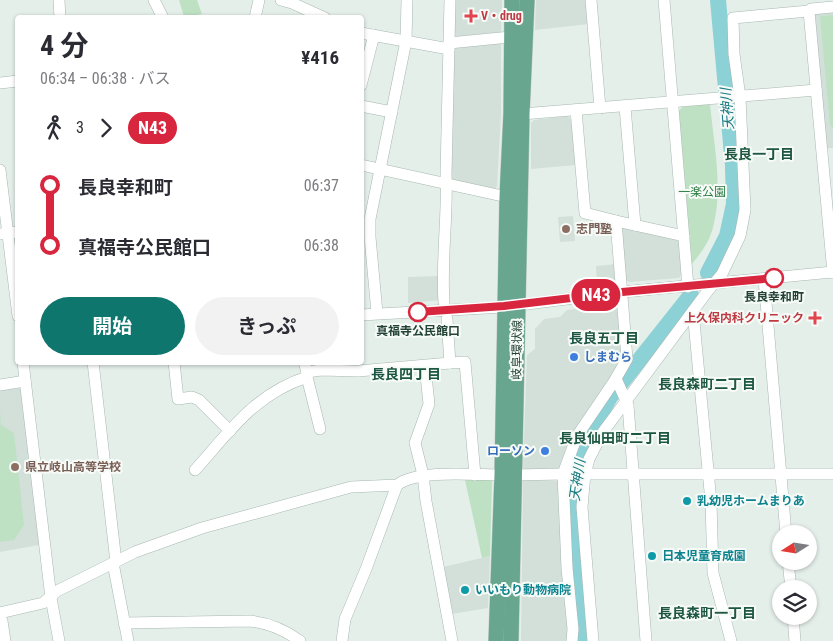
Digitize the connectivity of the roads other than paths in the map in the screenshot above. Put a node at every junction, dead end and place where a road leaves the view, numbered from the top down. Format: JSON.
{"nodes":[{"id":1,"x":59,"y":0,"type":"edge"},
{"id":2,"x":154,"y":0,"type":"edge"},
{"id":3,"x":259,"y":0,"type":"edge"},
{"id":4,"x":281,"y":0,"type":"edge"},
{"id":5,"x":407,"y":0,"type":"edge"},
{"id":6,"x":450,"y":0,"type":"edge"},
{"id":7,"x":512,"y":0,"type":"edge"},
{"id":8,"x":526,"y":0,"type":"edge"},
{"id":9,"x":591,"y":0,"type":"edge"},
{"id":10,"x":664,"y":0,"type":"edge"},
{"id":11,"x":810,"y":7,"type":"edge"},
{"id":12,"x":833,"y":7,"type":"edge"},
{"id":13,"x":60,"y":15,"type":"edge"},
{"id":14,"x":162,"y":15,"type":"edge"},
{"id":15,"x":256,"y":15,"type":"edge"},
{"id":16,"x":318,"y":15,"type":"edge"},
{"id":17,"x":364,"y":33,"type":"edge"},
{"id":18,"x":374,"y":35,"type":"junction"},
{"id":19,"x":511,"y":37,"type":"junction"},
{"id":20,"x":406,"y":41,"type":"junction"},
{"id":21,"x":449,"y":46,"type":"junction"},
{"id":22,"x":364,"y":73,"type":"edge"},
{"id":23,"x":15,"y":81,"type":"edge"},
{"id":24,"x":0,"y":83,"type":"edge"},
{"id":25,"x":816,"y":90,"type":"junction"},
{"id":26,"x":737,"y":97,"type":"junction"},
{"id":27,"x":673,"y":103,"type":"junction"},
{"id":28,"x":624,"y":106,"type":"junction"},
{"id":29,"x":364,"y":107,"type":"edge"},
{"id":30,"x":600,"y":108,"type":"junction"},
{"id":31,"x":576,"y":110,"type":"junction"},
{"id":32,"x":392,"y":112,"type":"junction"},
{"id":33,"x":522,"y":114,"type":"junction"},
{"id":34,"x":827,"y":152,"type":"edge"},
{"id":35,"x":364,"y":166,"type":"edge"},
{"id":36,"x":380,"y":169,"type":"junction"},
{"id":37,"x":0,"y":170,"type":"edge"},
{"id":38,"x":447,"y":184,"type":"junction"},
{"id":39,"x":507,"y":197,"type":"junction"},
{"id":40,"x":616,"y":221,"type":"junction"},
{"id":41,"x":634,"y":225,"type":"junction"},
{"id":42,"x":8,"y":233,"type":"edge"},
{"id":43,"x":684,"y":236,"type":"junction"},
{"id":44,"x":366,"y":237,"type":"edge"},
{"id":45,"x":833,"y":272,"type":"edge"},
{"id":46,"x":764,"y":279,"type":"junction"},
{"id":47,"x":711,"y":284,"type":"junction"},
{"id":48,"x":689,"y":287,"type":"junction"},
{"id":49,"x":15,"y":291,"type":"edge"},
{"id":50,"x":622,"y":292,"type":"junction"},
{"id":51,"x":444,"y":302,"type":"dead end"},
{"id":52,"x":511,"y":306,"type":"junction"},
{"id":53,"x":693,"y":311,"type":"junction"},
{"id":54,"x":376,"y":313,"type":"junction"},
{"id":55,"x":364,"y":314,"type":"edge"},
{"id":56,"x":447,"y":319,"type":"dead end"},
{"id":57,"x":450,"y":363,"type":"junction"},
{"id":58,"x":23,"y":365,"type":"edge"},
{"id":59,"x":93,"y":365,"type":"edge"},
{"id":60,"x":174,"y":365,"type":"edge"},
{"id":61,"x":426,"y":366,"type":"junction"},
{"id":62,"x":306,"y":371,"type":"edge"},
{"id":63,"x":616,"y":380,"type":"junction"},
{"id":64,"x":25,"y":382,"type":"junction"},
{"id":65,"x":0,"y":385,"type":"edge"},
{"id":66,"x":626,"y":399,"type":"junction"},
{"id":67,"x":320,"y":429,"type":"dead end"},
{"id":68,"x":230,"y":431,"type":"junction"},
{"id":69,"x":195,"y":470,"type":"dead end"},
{"id":70,"x":565,"y":474,"type":"junction"},
{"id":71,"x":584,"y":474,"type":"junction"},
{"id":72,"x":633,"y":474,"type":"junction"},
{"id":73,"x":708,"y":474,"type":"junction"},
{"id":74,"x":781,"y":474,"type":"junction"},
{"id":75,"x":833,"y":474,"type":"edge"},
{"id":76,"x":423,"y":475,"type":"junction"},
{"id":77,"x":475,"y":475,"type":"junction"},
{"id":78,"x":508,"y":475,"type":"junction"},
{"id":79,"x":398,"y":485,"type":"junction"},
{"id":80,"x":785,"y":525,"type":"edge"},
{"id":81,"x":114,"y":563,"type":"junction"},
{"id":82,"x":51,"y":598,"type":"junction"},
{"id":83,"x":1,"y":617,"type":"edge"},
{"id":84,"x":124,"y":623,"type":"junction"},
{"id":85,"x":794,"y":625,"type":"edge"},
{"id":86,"x":5,"y":641,"type":"edge"},
{"id":87,"x":60,"y":641,"type":"edge"},
{"id":88,"x":128,"y":641,"type":"edge"},
{"id":89,"x":300,"y":641,"type":"edge"},
{"id":90,"x":342,"y":641,"type":"edge"},
{"id":91,"x":452,"y":641,"type":"edge"},
{"id":92,"x":496,"y":641,"type":"edge"},
{"id":93,"x":511,"y":641,"type":"edge"},
{"id":94,"x":572,"y":641,"type":"edge"},
{"id":95,"x":593,"y":641,"type":"edge"},
{"id":96,"x":646,"y":641,"type":"edge"},
{"id":97,"x":731,"y":641,"type":"edge"},
{"id":98,"x":795,"y":641,"type":"edge"}],
"edges":[{"from":1,"to":13,"type":"street"},
{"from":2,"to":14,"type":"street"},
{"from":3,"to":15,"type":"street"},
{"from":4,"to":16,"type":"street"},
{"from":5,"to":20,"type":"street"},
{"from":6,"to":21,"type":"street"},
{"from":7,"to":19,"type":"main road","name":"岐阜環状線"},
{"from":8,"to":33,"type":"main road","name":"岐阜環状線"},
{"from":9,"to":30,"type":"street"},
{"from":10,"to":27,"type":"street"},
{"from":11,"to":12,"type":"street"},
{"from":11,"to":25,"type":"street"},
{"from":11,"to":26,"type":"street"},
{"from":17,"to":18,"type":"street"},
{"from":18,"to":20,"type":"street"},
{"from":18,"to":22,"type":"street"},
{"from":19,"to":21,"type":"street"},
{"from":19,"to":39,"type":"main road","name":"岐阜環状線"},
{"from":20,"to":21,"type":"street"},
{"from":20,"to":32,"type":"street"},
{"from":21,"to":38,"type":"street"},
{"from":23,"to":24,"type":"street"},
{"from":25,"to":26,"type":"street"},
{"from":25,"to":34,"type":"street"},
{"from":26,"to":27,"type":"street"},
{"from":26,"to":47,"type":"street"},
{"from":27,"to":28,"type":"street"},
{"from":27,"to":43,"type":"street"},
{"from":28,"to":30,"type":"street"},
{"from":28,"to":41,"type":"street"},
{"from":29,"to":32,"type":"street"},
{"from":30,"to":31,"type":"street"},
{"from":31,"to":33,"type":"street"},
{"from":31,"to":40,"type":"street"},
{"from":32,"to":36,"type":"street"},
{"from":33,"to":52,"type":"main road","name":"岐阜環状線"},
{"from":34,"to":45,"type":"street"},
{"from":35,"to":36,"type":"street"},
{"from":36,"to":38,"type":"street"},
{"from":36,"to":44,"type":"street"},
{"from":37,"to":42,"type":"street"},
{"from":38,"to":39,"type":"street"},
{"from":38,"to":51,"type":"street"},
{"from":39,"to":52,"type":"main road","name":"岐阜環状線"},
{"from":40,"to":41,"type":"street"},
{"from":40,"to":50,"type":"street"},
{"from":41,"to":43,"type":"street"},
{"from":42,"to":49,"type":"street"},
{"from":43,"to":48,"type":"street"},
{"from":44,"to":54,"type":"street"},
{"from":45,"to":46,"type":"street"},
{"from":46,"to":47,"type":"street"},
{"from":46,"to":74,"type":"street"},
{"from":47,"to":48,"type":"street"},
{"from":47,"to":53,"type":"street"},
{"from":48,"to":50,"type":"street"},
{"from":50,"to":52,"type":"street"},
{"from":50,"to":63,"type":"street"},
{"from":52,"to":54,"type":"street"},
{"from":52,"to":78,"type":"main road","name":"岐阜環状線"},
{"from":53,"to":66,"type":"street"},
{"from":53,"to":73,"type":"street"},
{"from":54,"to":55,"type":"street"},
{"from":56,"to":57,"type":"street"},
{"from":57,"to":61,"type":"street"},
{"from":57,"to":77,"type":"street"},
{"from":58,"to":64,"type":"street"},
{"from":59,"to":81,"type":"street"},
{"from":60,"to":68,"type":"street"},
{"from":61,"to":62,"type":"street"},
{"from":61,"to":76,"type":"street"},
{"from":62,"to":67,"type":"street"},
{"from":62,"to":68,"type":"street"},
{"from":63,"to":66,"type":"street"},
{"from":63,"to":70,"type":"street"},
{"from":64,"to":65,"type":"street"},
{"from":64,"to":82,"type":"street"},
{"from":66,"to":71,"type":"street"},
{"from":66,"to":72,"type":"street"},
{"from":68,"to":69,"type":"street"},
{"from":70,"to":71,"type":"street"},
{"from":70,"to":78,"type":"street"},
{"from":70,"to":94,"type":"street"},
{"from":71,"to":72,"type":"street"},
{"from":71,"to":95,"type":"street"},
{"from":72,"to":73,"type":"street"},
{"from":72,"to":96,"type":"street"},
{"from":73,"to":74,"type":"street"},
{"from":73,"to":97,"type":"street"},
{"from":74,"to":75,"type":"street"},
{"from":74,"to":80,"type":"street"},
{"from":76,"to":77,"type":"street"},
{"from":76,"to":79,"type":"street"},
{"from":76,"to":91,"type":"street"},
{"from":77,"to":78,"type":"street"},
{"from":78,"to":92,"type":"main road","name":"岐阜環状線"},
{"from":78,"to":93,"type":"main road","name":"岐阜環状線"},
{"from":79,"to":81,"type":"street"},
{"from":79,"to":90,"type":"street"},
{"from":81,"to":82,"type":"street"},
{"from":81,"to":84,"type":"street"},
{"from":82,"to":83,"type":"street"},
{"from":82,"to":87,"type":"street"},
{"from":83,"to":86,"type":"street"},
{"from":84,"to":88,"type":"street"},
{"from":84,"to":89,"type":"street"},
{"from":85,"to":98,"type":"street"}]}
